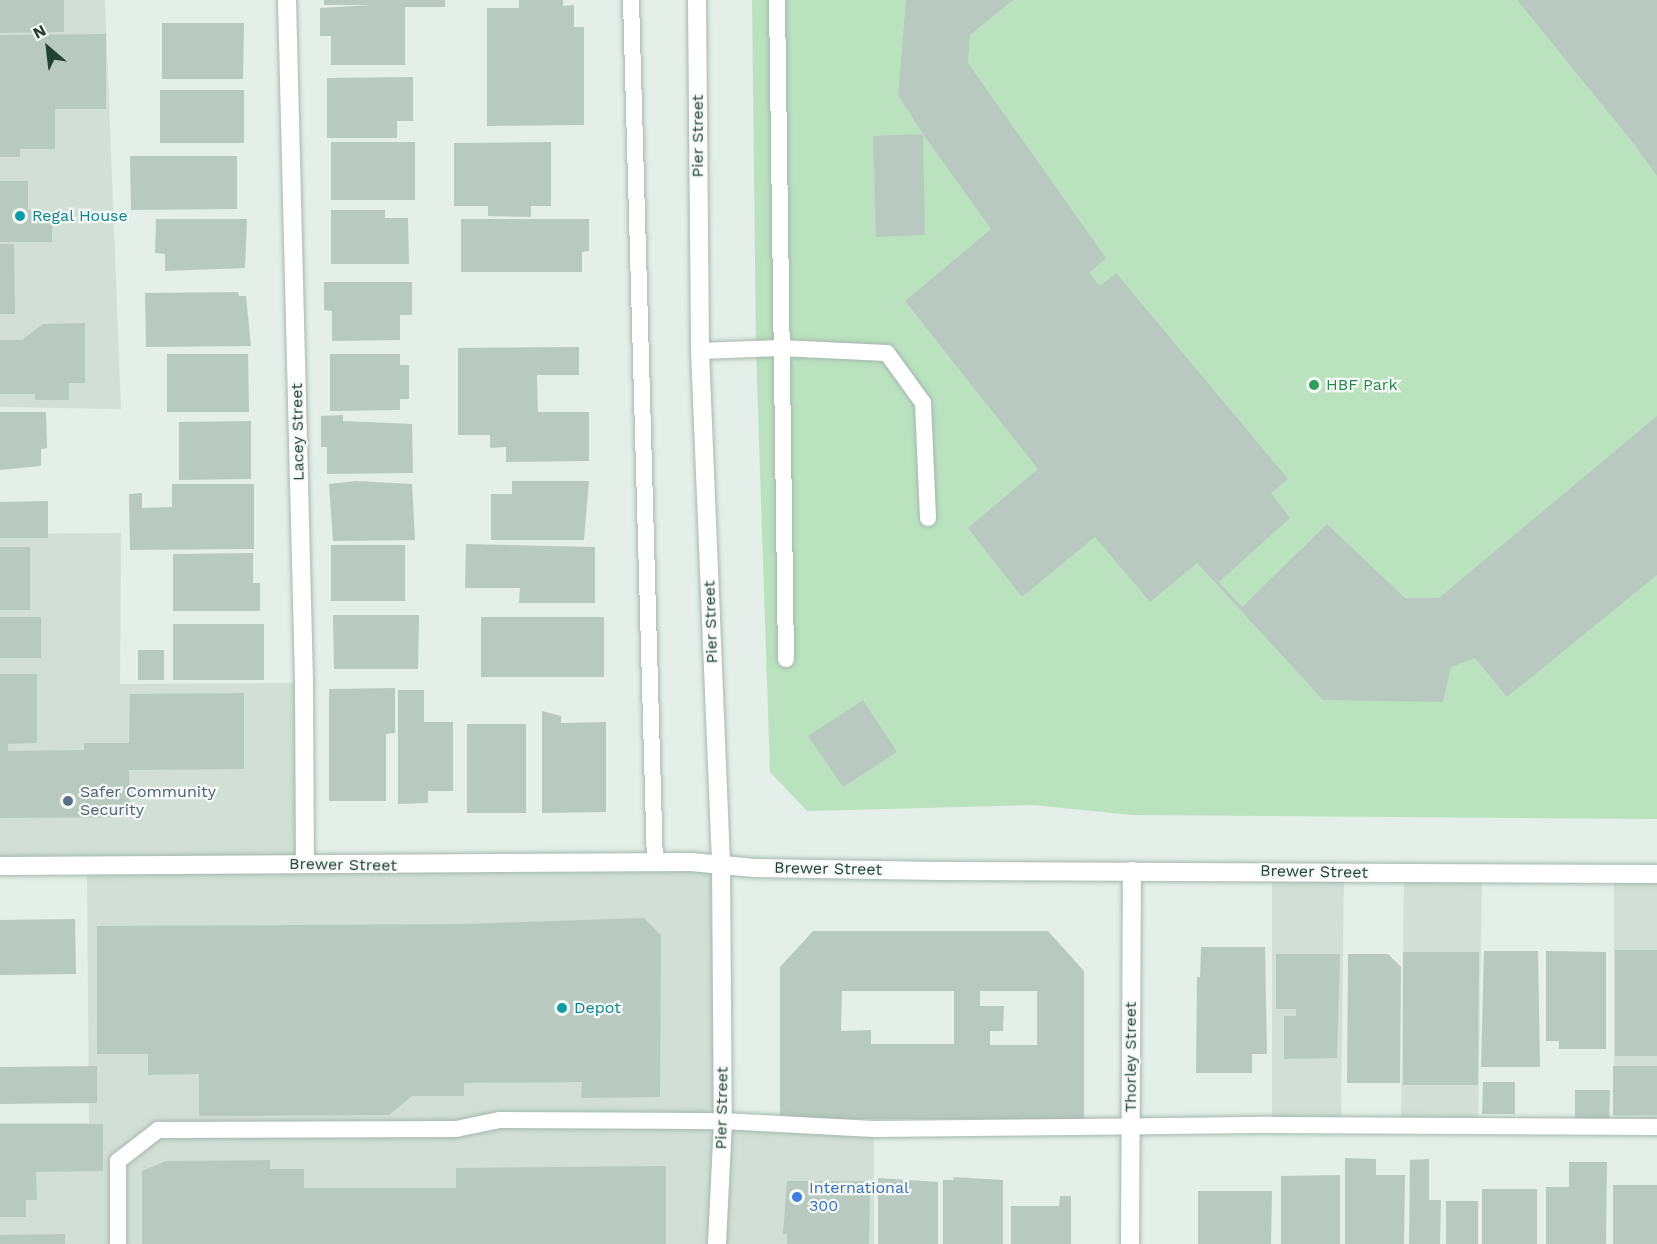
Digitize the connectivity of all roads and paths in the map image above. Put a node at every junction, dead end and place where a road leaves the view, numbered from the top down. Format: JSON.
{"nodes":[{"id":1,"x":287,"y":0,"type":"edge"},
{"id":2,"x":631,"y":0,"type":"edge"},
{"id":3,"x":698,"y":0,"type":"edge"},
{"id":4,"x":777,"y":0,"type":"edge"},
{"id":5,"x":780,"y":348,"type":"junction"},
{"id":6,"x":700,"y":351,"type":"junction"},
{"id":7,"x":928,"y":518,"type":"dead end"},
{"id":8,"x":786,"y":659,"type":"dead end"},
{"id":9,"x":655,"y":862,"type":"junction"},
{"id":10,"x":722,"y":863,"type":"junction"},
{"id":11,"x":305,"y":864,"type":"junction"},
{"id":12,"x":0,"y":866,"type":"edge"},
{"id":13,"x":1132,"y":871,"type":"junction"},
{"id":14,"x":1657,"y":874,"type":"edge"},
{"id":15,"x":723,"y":1121,"type":"junction"},
{"id":16,"x":1130,"y":1125,"type":"junction"},
{"id":17,"x":1657,"y":1127,"type":"edge"},
{"id":18,"x":118,"y":1244,"type":"edge"},
{"id":19,"x":717,"y":1244,"type":"edge"},
{"id":20,"x":1130,"y":1244,"type":"edge"}],
"edges":[{"from":1,"to":11,"type":"street","name":"Lacey Street"},
{"from":2,"to":9,"type":"lane"},
{"from":3,"to":6,"type":"street","name":"Pier Street"},
{"from":4,"to":5,"type":"lane"},
{"from":5,"to":6,"type":"lane"},
{"from":5,"to":7,"type":"lane"},
{"from":5,"to":8,"type":"lane"},
{"from":6,"to":10,"type":"street","name":"Pier Street"},
{"from":9,"to":10,"type":"street","name":"Brewer Street"},
{"from":9,"to":11,"type":"street","name":"Brewer Street"},
{"from":10,"to":13,"type":"street","name":"Brewer Street"},
{"from":10,"to":15,"type":"street","name":"Pier Street"},
{"from":11,"to":12,"type":"street","name":"Brewer Street"},
{"from":13,"to":14,"type":"street","name":"Brewer Street"},
{"from":13,"to":16,"type":"street","name":"Thorley Street"},
{"from":15,"to":16,"type":"lane"},
{"from":15,"to":18,"type":"lane"},
{"from":15,"to":19,"type":"street","name":"Pier Street"},
{"from":16,"to":17,"type":"lane"},
{"from":16,"to":20,"type":"street","name":"Thorley Street"}]}
